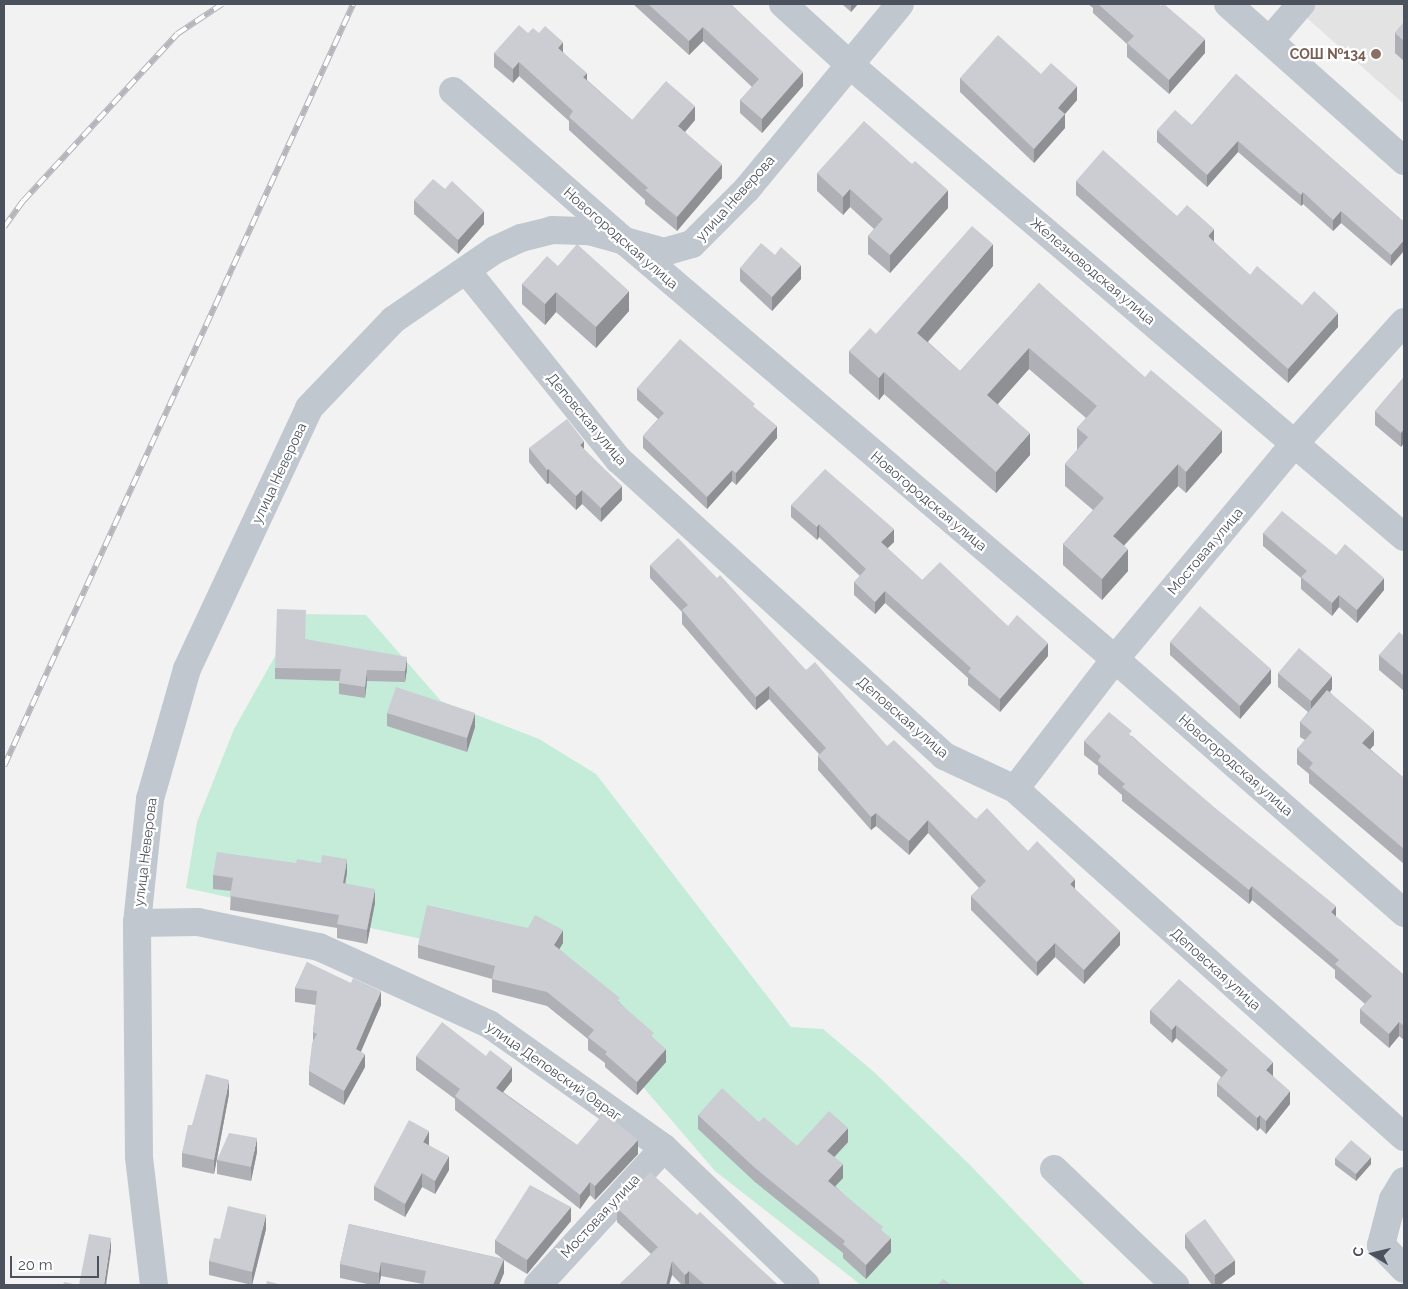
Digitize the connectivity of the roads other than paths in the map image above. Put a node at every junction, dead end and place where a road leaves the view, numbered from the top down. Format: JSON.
{"nodes":[{"id":1,"x":783,"y":4,"type":"edge"},
{"id":2,"x":900,"y":4,"type":"edge"},
{"id":3,"x":1228,"y":4,"type":"edge"},
{"id":4,"x":1301,"y":4,"type":"edge"},
{"id":5,"x":1270,"y":40,"type":"junction"},
{"id":6,"x":849,"y":64,"type":"junction"},
{"id":7,"x":453,"y":91,"type":"dead end"},
{"id":8,"x":1404,"y":161,"type":"edge"},
{"id":9,"x":628,"y":244,"type":"junction"},
{"id":10,"x":466,"y":270,"type":"junction"},
{"id":11,"x":1404,"y":322,"type":"edge"},
{"id":12,"x":1295,"y":443,"type":"junction"},
{"id":13,"x":1404,"y":537,"type":"edge"},
{"id":14,"x":1115,"y":659,"type":"junction"},
{"id":15,"x":1015,"y":789,"type":"junction"},
{"id":16,"x":1404,"y":913,"type":"edge"},
{"id":17,"x":137,"y":923,"type":"junction"},
{"id":18,"x":1404,"y":1137,"type":"edge"},
{"id":19,"x":664,"y":1148,"type":"junction"},
{"id":20,"x":1054,"y":1169,"type":"dead end"},
{"id":21,"x":1404,"y":1182,"type":"edge"},
{"id":22,"x":1404,"y":1269,"type":"edge"},
{"id":23,"x":154,"y":1285,"type":"edge"},
{"id":24,"x":538,"y":1285,"type":"edge"},
{"id":25,"x":806,"y":1285,"type":"edge"},
{"id":26,"x":1175,"y":1285,"type":"edge"}],
"edges":[{"from":1,"to":6,"type":"street","name":"Железноводская улица"},
{"from":2,"to":6,"type":"street","name":"улица Неверова"},
{"from":3,"to":5,"type":"street"},
{"from":4,"to":5,"type":"street"},
{"from":5,"to":8,"type":"street"},
{"from":6,"to":9,"type":"street","name":"улица Неверова"},
{"from":6,"to":12,"type":"street","name":"Железноводская улица"},
{"from":7,"to":9,"type":"street","name":"Новогородская улица"},
{"from":9,"to":10,"type":"street","name":"улица Неверова"},
{"from":9,"to":14,"type":"street","name":"Новогородская улица"},
{"from":10,"to":15,"type":"street","name":"Деповская улица"},
{"from":10,"to":17,"type":"street","name":"улица Неверова"},
{"from":11,"to":12,"type":"street","name":"Мостовая улица"},
{"from":12,"to":13,"type":"street","name":"Железноводская улица"},
{"from":12,"to":14,"type":"street","name":"Мостовая улица"},
{"from":14,"to":15,"type":"street","name":"Мостовая улица"},
{"from":14,"to":16,"type":"street","name":"Новогородская улица"},
{"from":15,"to":18,"type":"street","name":"Деповская улица"},
{"from":17,"to":19,"type":"street","name":"улица Деповский Овраг"},
{"from":17,"to":23,"type":"street","name":"улица Неверова"},
{"from":19,"to":24,"type":"street","name":"Мостовая улица"},
{"from":19,"to":25,"type":"street","name":"улица Деповский Овраг"},
{"from":20,"to":26,"type":"street"},
{"from":21,"to":22,"type":"street"}]}
